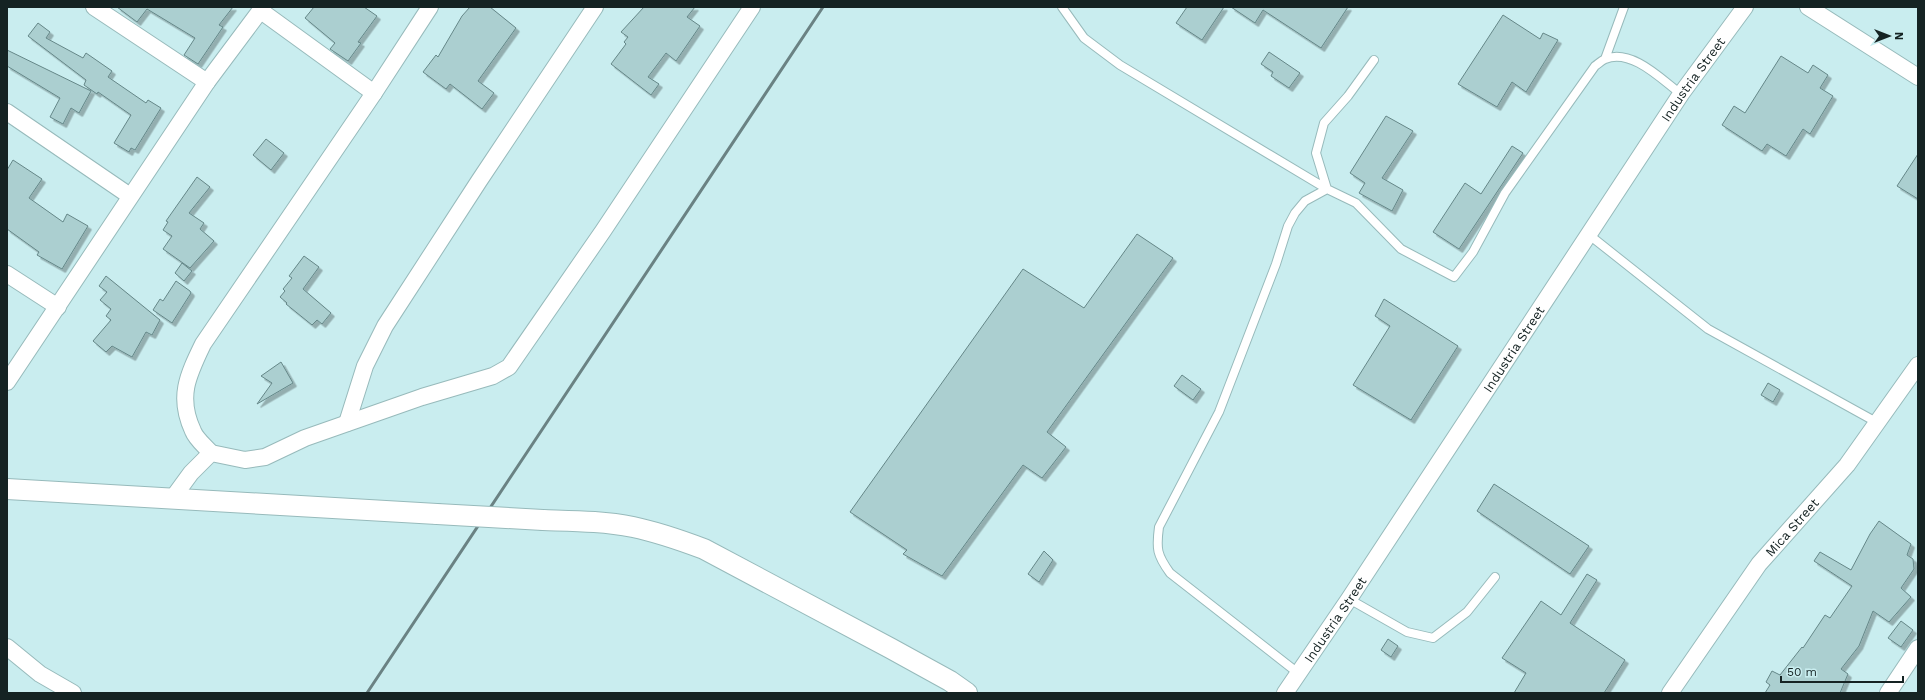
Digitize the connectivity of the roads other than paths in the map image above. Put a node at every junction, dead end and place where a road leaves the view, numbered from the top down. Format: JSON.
{"nodes":[{"id":1,"x":94,"y":7,"type":"edge"},
{"id":2,"x":430,"y":7,"type":"edge"},
{"id":3,"x":595,"y":7,"type":"edge"},
{"id":4,"x":752,"y":7,"type":"edge"},
{"id":5,"x":1062,"y":7,"type":"edge"},
{"id":6,"x":1624,"y":7,"type":"edge"},
{"id":7,"x":1745,"y":7,"type":"edge"},
{"id":8,"x":1808,"y":7,"type":"edge"},
{"id":9,"x":262,"y":9,"type":"edge"},
{"id":10,"x":1605,"y":59,"type":"junction"},
{"id":11,"x":1374,"y":60,"type":"dead end"},
{"id":12,"x":1918,"y":77,"type":"edge"},
{"id":13,"x":207,"y":82,"type":"junction"},
{"id":14,"x":374,"y":93,"type":"junction"},
{"id":15,"x":1681,"y":94,"type":"junction"},
{"id":16,"x":7,"y":112,"type":"edge"},
{"id":17,"x":1327,"y":189,"type":"junction"},
{"id":18,"x":130,"y":196,"type":"junction"},
{"id":19,"x":1588,"y":234,"type":"junction"},
{"id":20,"x":7,"y":274,"type":"edge"},
{"id":21,"x":58,"y":307,"type":"junction"},
{"id":22,"x":1918,"y":365,"type":"edge"},
{"id":23,"x":7,"y":382,"type":"edge"},
{"id":24,"x":347,"y":423,"type":"junction"},
{"id":25,"x":1878,"y":423,"type":"junction"},
{"id":26,"x":211,"y":453,"type":"junction"},
{"id":27,"x":7,"y":489,"type":"edge"},
{"id":28,"x":172,"y":499,"type":"junction"},
{"id":29,"x":1495,"y":577,"type":"dead end"},
{"id":30,"x":1349,"y":599,"type":"junction"},
{"id":31,"x":7,"y":647,"type":"edge"},
{"id":32,"x":1918,"y":648,"type":"edge"},
{"id":33,"x":1298,"y":673,"type":"junction"},
{"id":34,"x":73,"y":693,"type":"edge"},
{"id":35,"x":967,"y":693,"type":"edge"},
{"id":36,"x":1285,"y":693,"type":"edge"},
{"id":37,"x":1670,"y":693,"type":"edge"},
{"id":38,"x":1888,"y":693,"type":"edge"}],
"edges":[{"from":1,"to":13,"type":"street"},
{"from":2,"to":14,"type":"street"},
{"from":3,"to":24,"type":"street"},
{"from":4,"to":24,"type":"street"},
{"from":5,"to":17,"type":"lane"},
{"from":6,"to":10,"type":"lane"},
{"from":7,"to":15,"type":"street","name":"Industria Street"},
{"from":8,"to":12,"type":"street"},
{"from":9,"to":13,"type":"street"},
{"from":9,"to":14,"type":"street"},
{"from":10,"to":15,"type":"lane"},
{"from":10,"to":17,"type":"lane"},
{"from":11,"to":17,"type":"lane"},
{"from":13,"to":18,"type":"street"},
{"from":14,"to":26,"type":"street"},
{"from":15,"to":19,"type":"street","name":"Industria Street"},
{"from":16,"to":18,"type":"street"},
{"from":17,"to":33,"type":"lane"},
{"from":18,"to":21,"type":"street"},
{"from":19,"to":25,"type":"lane"},
{"from":19,"to":30,"type":"street","name":"Industria Street"},
{"from":20,"to":21,"type":"street"},
{"from":21,"to":23,"type":"street"},
{"from":22,"to":25,"type":"street","name":"Mica Street"},
{"from":24,"to":26,"type":"street"},
{"from":25,"to":37,"type":"street","name":"Mica Street"},
{"from":26,"to":28,"type":"street"},
{"from":27,"to":28,"type":"street"},
{"from":28,"to":35,"type":"street","bridge":true},
{"from":29,"to":30,"type":"lane"},
{"from":30,"to":33,"type":"street","name":"Industria Street"},
{"from":31,"to":34,"type":"street"},
{"from":32,"to":38,"type":"street"},
{"from":33,"to":36,"type":"street","name":"Industria Street"}]}
